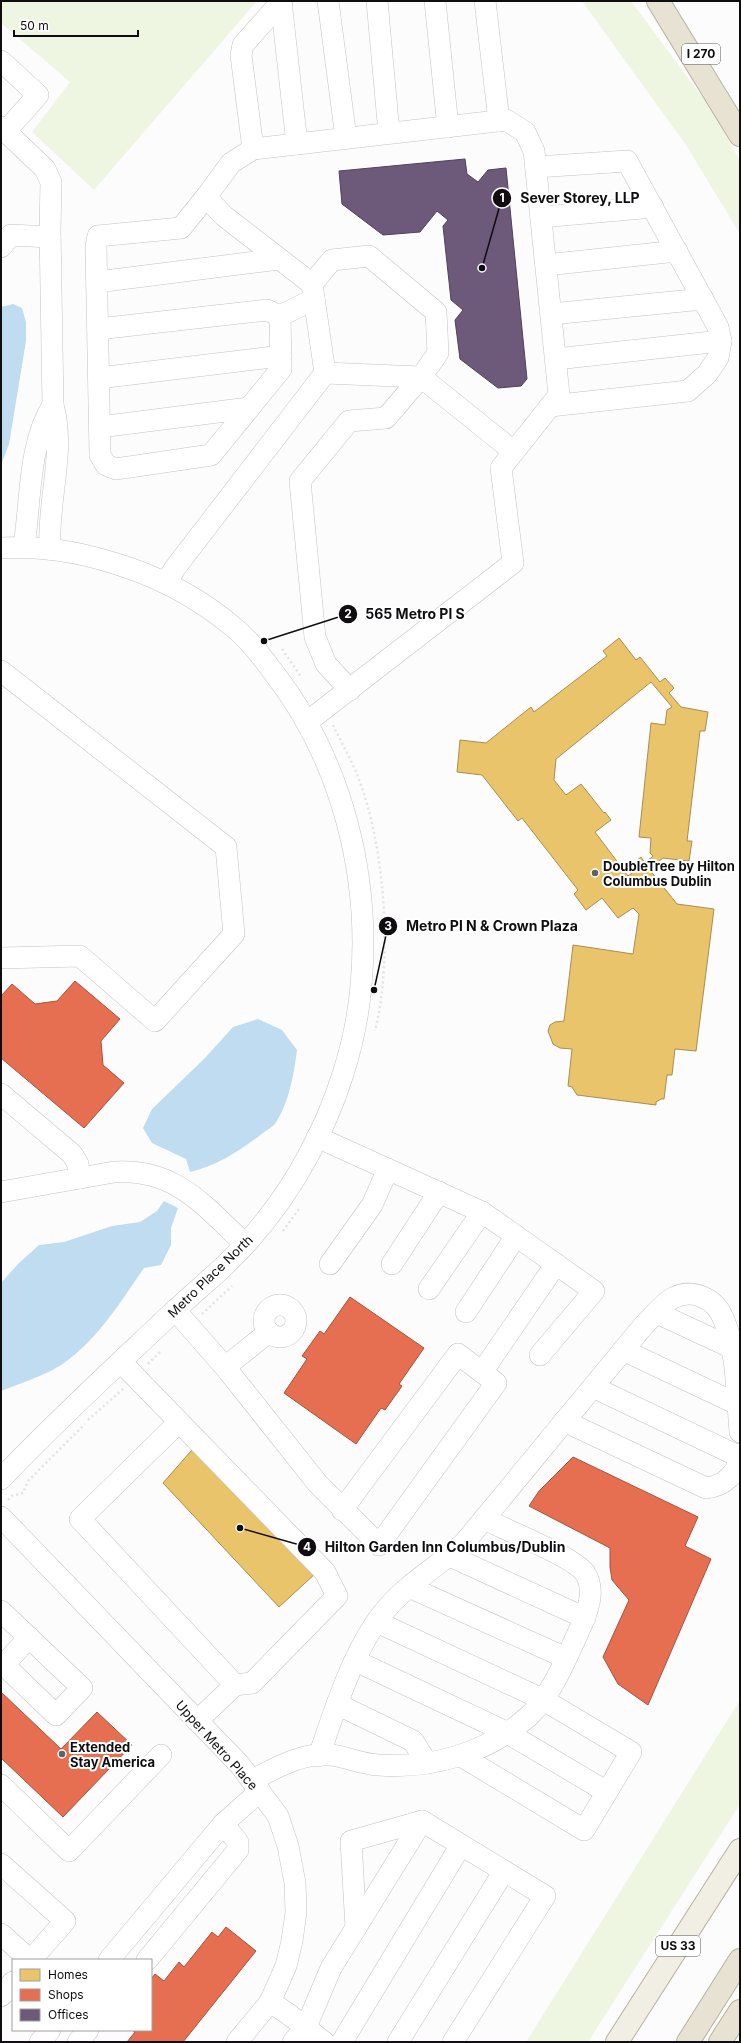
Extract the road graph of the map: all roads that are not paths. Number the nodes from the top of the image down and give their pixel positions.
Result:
1 (281, 1) edge
2 (328, 1) edge
3 (377, 1) edge
4 (435, 1) edge
5 (484, 1) edge
6 (658, 1) edge
7 (663, 1) edge
8 (1, 61) edge
9 (740, 107) edge
10 (499, 121) junction
11 (448, 127) junction
12 (4, 129) edge
13 (389, 134) junction
14 (740, 135) edge
15 (346, 138) junction
16 (297, 144) junction
17 (253, 149) junction
18 (536, 167) junction
19 (206, 197) junction
20 (653, 207) junction
21 (541, 217) junction
22 (50, 237) junction
23 (1, 247) edge
24 (677, 251) junction
25 (279, 259) junction
26 (546, 265) junction
27 (97, 282) junction
28 (313, 292) junction
29 (703, 299) junction
30 (551, 314) junction
31 (280, 316) junction
32 (98, 329) junction
33 (721, 342) junction
34 (281, 356) junction
35 (556, 359) junction
36 (325, 373) junction
37 (421, 377) junction
38 (99, 378) junction
39 (53, 405) junction
40 (550, 406) junction
41 (249, 408) junction
42 (100, 428) junction
43 (513, 452) junction
44 (24, 546) junction
45 (1, 548) edge
46 (50, 549) junction
47 (166, 582) junction
48 (1, 671) edge
49 (350, 690) junction
50 (316, 716) junction
51 (1, 958) edge
52 (1, 1094) edge
53 (317, 1136) junction
54 (388, 1169) junction
55 (80, 1178) junction
56 (1, 1192) edge
57 (439, 1192) junction
58 (482, 1212) junction
59 (516, 1236) junction
60 (245, 1244) junction
61 (330, 1264) dead end
62 (392, 1264) dead end
63 (556, 1264) junction
64 (429, 1289) dead end
65 (175, 1310) junction
66 (466, 1312) dead end
67 (657, 1313) junction
68 (269, 1332) dead end
69 (732, 1348) junction
70 (623, 1350) junction
71 (540, 1355) dead end
72 (121, 1362) junction
73 (225, 1367) junction
74 (482, 1372) junction
75 (593, 1387) junction
76 (737, 1404) junction
77 (564, 1421) junction
78 (180, 1422) junction
79 (740, 1432) edge
80 (740, 1456) edge
81 (1, 1479) edge
82 (3, 1510) edge
83 (342, 1510) junction
84 (484, 1519) junction
85 (450, 1556) junction
86 (409, 1587) junction
87 (1, 1610) edge
88 (585, 1618) junction
89 (377, 1622) junction
90 (29, 1637) dead end
91 (566, 1658) junction
92 (356, 1661) junction
93 (235, 1685) junction
94 (542, 1699) junction
95 (337, 1704) junction
96 (197, 1721) junction
97 (506, 1732) junction
98 (161, 1754) dead end
99 (318, 1756) junction
100 (461, 1756) junction
101 (427, 1763) junction
102 (1, 1785) edge
103 (256, 1786) junction
104 (607, 1792) junction
105 (422, 1821) junction
106 (223, 1824) junction
107 (461, 1844) junction
108 (740, 1850) edge
109 (1, 1864) edge
110 (504, 1871) junction
111 (356, 1928) junction
112 (1, 1934) edge
113 (30, 1959) edge
114 (32, 1959) edge
115 (110, 1959) edge
116 (149, 1959) edge
117 (740, 1960) edge
118 (12, 1983) edge
119 (1, 1996) edge
120 (270, 2002) junction
121 (740, 2011) edge
122 (87, 2031) edge
123 (299, 2034) edge
124 (78, 2042) edge
125 (237, 2042) edge
126 (324, 2042) edge
127 (342, 2042) edge
128 (398, 2042) edge
129 (453, 2042) edge
130 (617, 2042) edge
131 (688, 2042) edge
132 (720, 2042) edge

1 - 16 street
1 - 17 street
2 - 15 street
3 - 13 street
4 - 11 street
5 - 10 street
6 - 14 highway
7 - 9 highway, I 270
8 - 12 street
10 - 11 street
10 - 18 street
11 - 13 street
12 - 22 street
13 - 15 street
15 - 16 street
16 - 17 street
17 - 19 street
18 - 20 street
18 - 21 street
19 - 25 street
19 - 27 street
20 - 21 street
20 - 24 street
21 - 26 street
22 - 23 street
22 - 39 street
24 - 26 street
24 - 29 street
25 - 27 street
25 - 28 street
26 - 30 street
27 - 32 street
28 - 31 street
28 - 36 street
28 - 37 street
29 - 30 street
29 - 33 street
30 - 35 street
31 - 32 street
31 - 34 street
32 - 38 street
33 - 35 street
33 - 40 street
34 - 38 street
34 - 41 street
35 - 40 street
36 - 37 street
36 - 47 street
37 - 43 street
37 - 49 street
38 - 42 street
39 - 44 street
39 - 46 street
40 - 43 street
41 - 42 street
41 - 42 street
43 - 49 street
44 - 45 street, Metro Place North
44 - 46 street, Metro Place North
46 - 47 street, Metro Place North
47 - 50 street, Metro Place North
48 - 51 street
49 - 50 street
50 - 53 street, Metro Place North
52 - 55 street
53 - 54 street
53 - 60 street, Metro Place North
54 - 57 street
54 - 61 street
55 - 56 street
55 - 60 street
57 - 58 street
57 - 62 street
58 - 59 street
58 - 64 street
59 - 63 street
59 - 66 street
60 - 65 street, Metro Place North
63 - 71 street
63 - 74 street
65 - 72 street, Metro Place North
65 - 73 street
67 - 69 street
67 - 69 street
67 - 70 street
68 - 73 street
69 - 76 street
70 - 75 street
70 - 76 street
72 - 78 street
72 - 81 street, Metro Place North
73 - 83 street
74 - 83 street
74 - 83 street
75 - 77 street
75 - 80 street
76 - 79 street
77 - 80 street
77 - 84 street
78 - 93 street
78 - 93 street
82 - 96 street, Upper Metro Place
84 - 85 street
84 - 88 street
85 - 86 street
85 - 88 street
86 - 89 street
86 - 91 street
87 - 90 street
88 - 91 street
89 - 92 street
89 - 94 street
91 - 94 street
92 - 95 street
92 - 97 street
93 - 96 street
94 - 97 street
94 - 104 street
95 - 99 street
95 - 101 street
96 - 103 street, Upper Metro Place
97 - 100 street
97 - 104 street
98 - 102 street
99 - 101 street
99 - 103 street
100 - 101 street
100 - 104 street
103 - 106 street
103 - 120 street, Upper Metro Place
105 - 107 street
105 - 111 street
105 - 111 street
106 - 115 street
106 - 116 street
107 - 110 street
107 - 127 street
108 - 130 main road, US 33
109 - 114 street
110 - 128 street
110 - 129 street
111 - 123 street
112 - 113 street
117 - 131 highway
118 - 119 street
120 - 123 street
120 - 125 street, Upper Metro Place
121 - 132 highway
122 - 124 street
123 - 126 street

